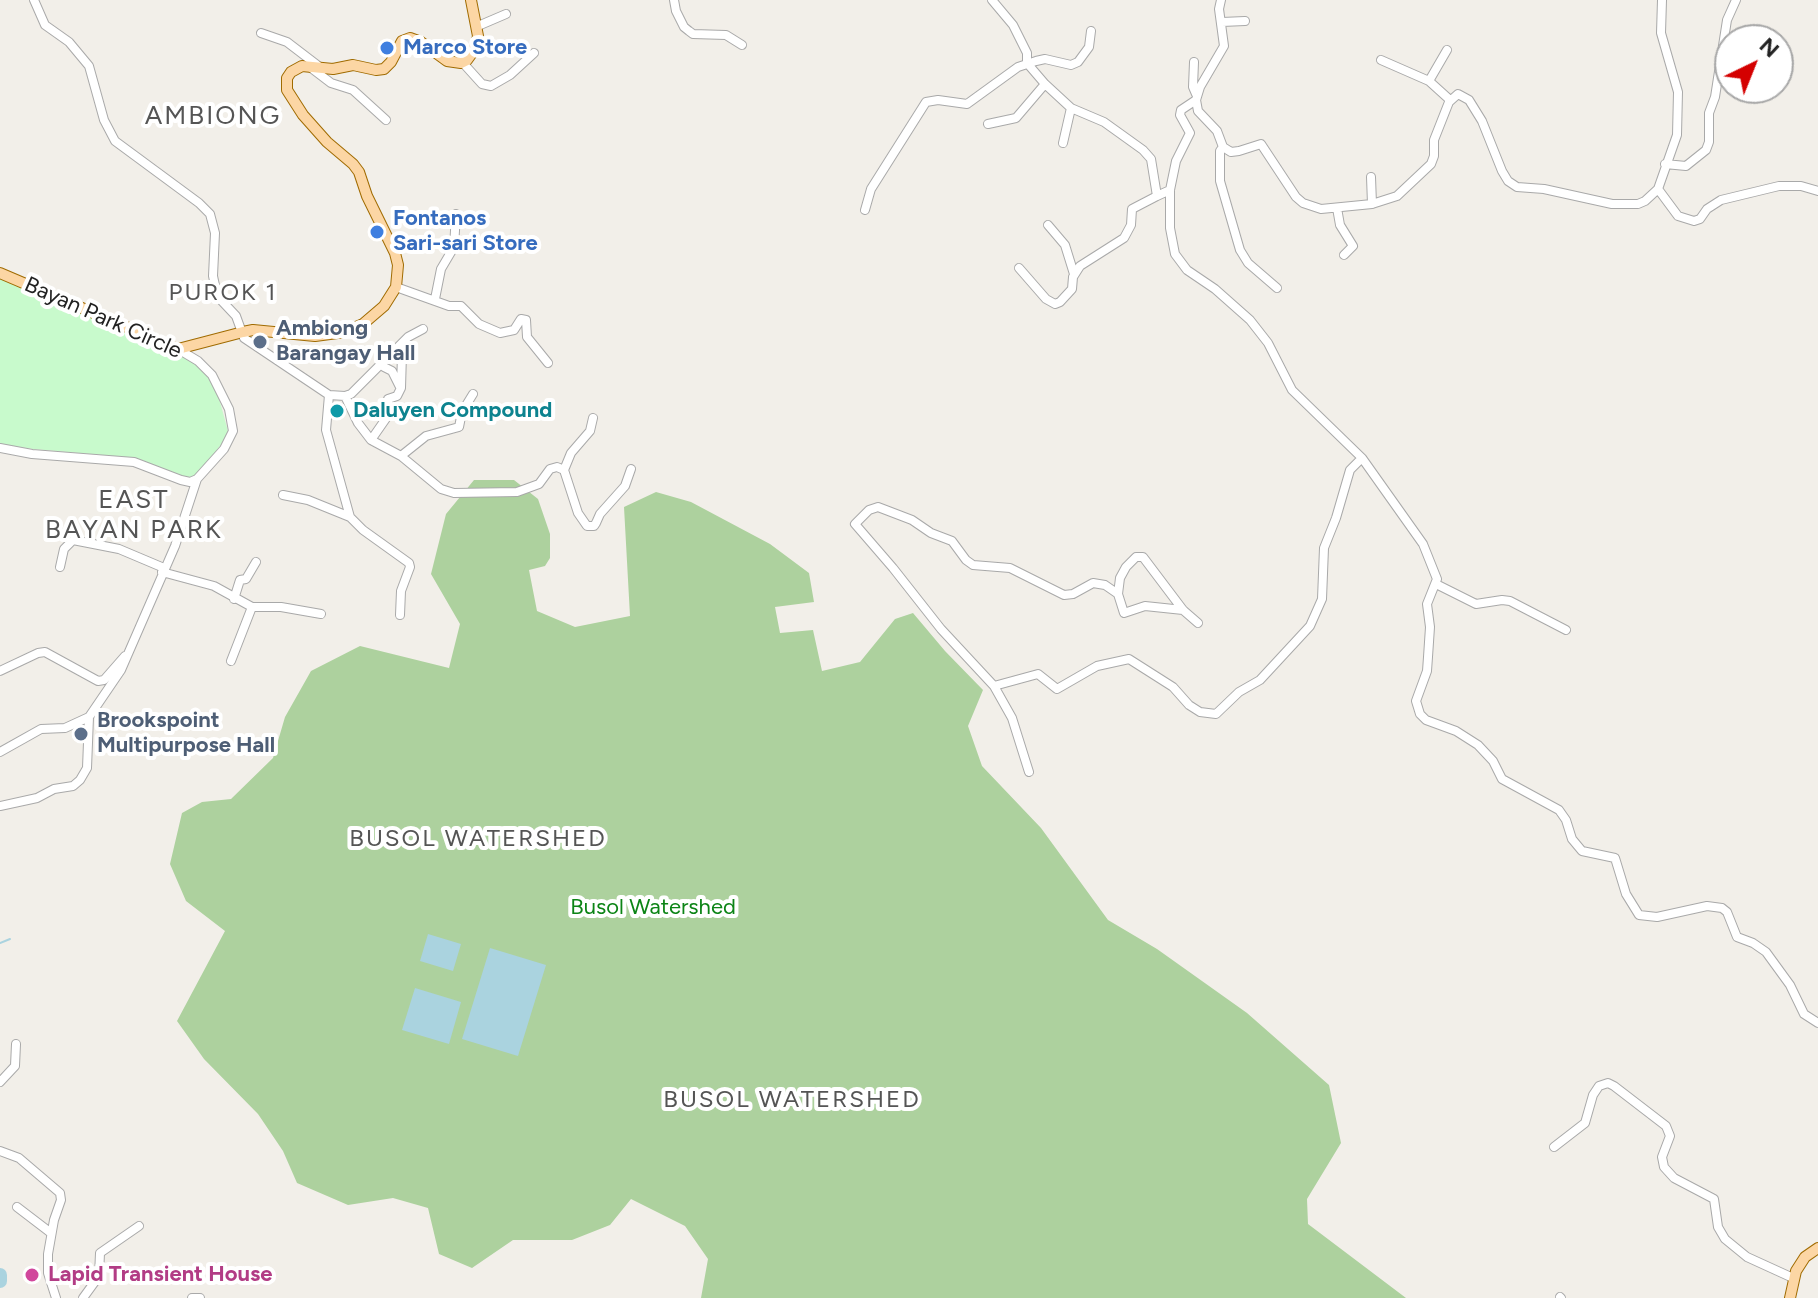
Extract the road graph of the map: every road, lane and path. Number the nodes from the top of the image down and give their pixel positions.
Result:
1 (34, 0) edge
2 (471, 0) edge
3 (674, 0) edge
4 (992, 0) edge
5 (1221, 0) edge
6 (1662, 0) edge
7 (1736, 0) edge
8 (506, 14) dead end
9 (1245, 21) dead end
10 (1222, 22) junction
11 (478, 31) junction
12 (1091, 31) dead end
13 (261, 33) dead end
14 (742, 45) dead end
15 (1447, 50) dead end
16 (534, 53) dead end
17 (1381, 60) dead end
18 (1194, 62) dead end
19 (463, 63) junction
20 (1027, 63) junction
21 (309, 66) junction
22 (322, 68) junction
23 (1429, 81) junction
24 (1045, 84) junction
25 (1196, 97) junction
26 (1450, 100) junction
27 (1071, 108) junction
28 (386, 120) dead end
29 (988, 124) dead end
30 (1063, 143) dead end
31 (1223, 147) junction
32 (1665, 164) junction
33 (1371, 177) dead end
34 (1658, 189) junction
35 (1170, 190) junction
36 (1818, 191) edge
37 (1157, 196) junction
38 (1372, 204) junction
39 (1337, 208) junction
40 (865, 210) dead end
41 (456, 214) dead end
42 (1048, 225) dead end
43 (1344, 255) dead end
44 (1019, 268) dead end
45 (0, 273) edge
46 (1074, 274) junction
47 (396, 287) junction
48 (1277, 288) dead end
49 (435, 299) junction
50 (423, 329) dead end
51 (243, 332) junction
52 (178, 349) junction
53 (402, 354) dead end
54 (548, 363) dead end
55 (384, 367) dead end
56 (401, 388) junction
57 (473, 394) dead end
58 (329, 395) junction
59 (345, 396) junction
60 (593, 418) dead end
61 (371, 440) junction
62 (0, 448) edge
63 (401, 456) junction
64 (1362, 458) junction
65 (631, 469) dead end
66 (564, 470) junction
67 (197, 479) junction
68 (283, 495) dead end
69 (350, 517) junction
70 (256, 562) dead end
71 (60, 567) dead end
72 (163, 570) junction
73 (1436, 584) junction
74 (1118, 594) junction
75 (234, 599) junction
76 (252, 607) junction
77 (1183, 610) junction
78 (321, 614) dead end
79 (400, 615) dead end
80 (1198, 623) dead end
81 (1566, 630) dead end
82 (125, 656) junction
83 (231, 661) dead end
84 (0, 671) edge
85 (994, 686) junction
86 (89, 717) junction
87 (0, 752) edge
88 (1029, 772) dead end
89 (0, 806) edge
90 (1818, 1023) edge
91 (16, 1044) dead end
92 (0, 1082) edge
93 (1554, 1147) dead end
94 (0, 1151) edge
95 (17, 1207) dead end
96 (139, 1226) dead end
97 (51, 1233) junction
98 (1818, 1248) edge
99 (1793, 1278) junction
100 (56, 1298) edge
101 (83, 1298) edge
102 (192, 1298) edge
103 (200, 1298) edge
104 (1790, 1298) edge

1 - 51 street
2 - 11 main road
3 - 14 street
4 - 20 street
5 - 10 street
6 - 32 street
7 - 32 street
8 - 11 street
9 - 10 street
10 - 25 street
11 - 19 main road
12 - 20 street
13 - 22 street
15 - 23 street
16 - 19 street
17 - 23 street
18 - 25 street
19 - 22 main road
20 - 24 street
20 - 40 street
21 - 22 main road
21 - 28 street
21 - 47 main road
23 - 26 street
24 - 27 street
24 - 29 street
25 - 31 street
25 - 35 street
26 - 34 street
26 - 38 street
27 - 30 street
27 - 37 street
31 - 39 street
31 - 48 street
32 - 34 street
33 - 38 street
34 - 36 street
35 - 37 street
35 - 64 street
37 - 46 street
38 - 39 street
39 - 43 street
41 - 49 street
42 - 46 street
44 - 46 street
45 - 52 main road, Bayan Park Circle
47 - 49 street
47 - 51 main road
49 - 54 street
50 - 59 street
51 - 52 main road
51 - 58 street
52 - 67 street, Bayan Park Circle
53 - 56 street
55 - 56 street
56 - 61 street
57 - 63 street
58 - 59 street
58 - 69 street
59 - 61 street
60 - 66 street
61 - 63 street
62 - 67 street
63 - 66 street
64 - 73 street
64 - 85 street
65 - 66 street
67 - 72 street
68 - 69 street
69 - 79 street
70 - 75 street
71 - 72 street
72 - 75 street
72 - 82 street
73 - 81 street
73 - 90 street
74 - 77 street
74 - 77 street
74 - 85 street
75 - 76 street
76 - 78 street
76 - 83 street
77 - 80 street
82 - 84 street
82 - 86 street
85 - 88 street
86 - 87 street
86 - 89 street
91 - 92 street
93 - 99 street
94 - 97 street
95 - 97 street
96 - 101 street
97 - 100 street
98 - 99 main road
99 - 104 main road
102 - 103 street

